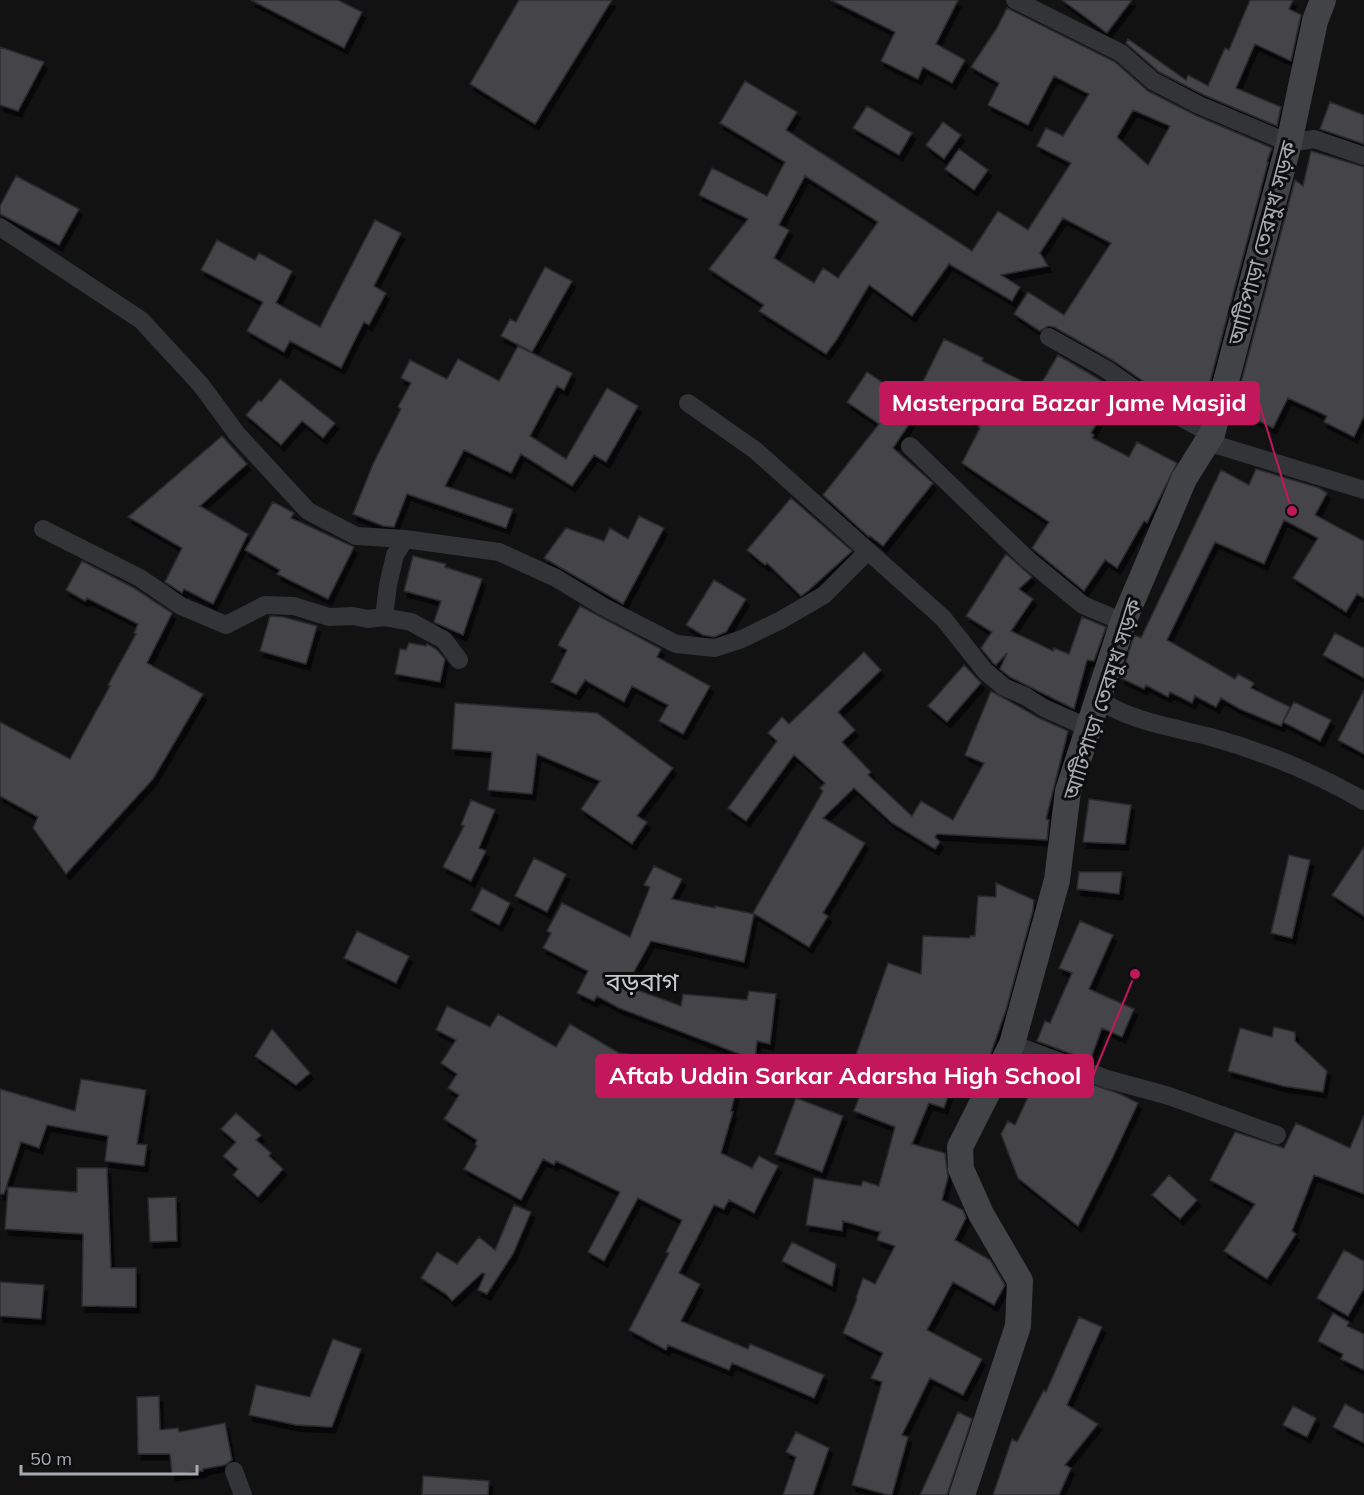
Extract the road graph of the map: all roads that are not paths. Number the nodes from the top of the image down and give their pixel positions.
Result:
1 (1015, 0) edge
2 (1323, 0) edge
3 (1289, 143) junction
4 (1364, 156) edge
5 (0, 226) edge
6 (1049, 337) dead end
7 (688, 403) dead end
8 (1210, 438) junction
9 (910, 446) dead end
10 (1364, 490) edge
11 (43, 529) dead end
12 (405, 539) junction
13 (868, 551) junction
14 (384, 616) junction
15 (1123, 622) junction
16 (459, 660) dead end
17 (1098, 699) junction
18 (1089, 728) junction
19 (1364, 801) edge
20 (1012, 1044) junction
21 (1277, 1135) dead end
22 (234, 1471) dead end
23 (243, 1495) edge
24 (962, 1495) edge

1 - 3 street
2 - 3 main road, আটিপাড়া তেরমুখ সড়ক
3 - 4 street
3 - 8 main road, আটিপাড়া তেরমুখ সড়ক
5 - 12 street
6 - 8 street
7 - 13 street
8 - 10 street
8 - 15 main road, আটিপাড়া তেরমুখ সড়ক
9 - 15 street
11 - 14 street
12 - 13 street
12 - 14 street
13 - 18 street
14 - 16 street
15 - 17 main road, আটিপাড়া তেরমুখ সড়ক
17 - 18 main road, আটিপাড়া তেরমুখ সড়ক
17 - 19 street
18 - 20 main road, আটিপাড়া তেরমুখ সড়ক
20 - 21 street
20 - 24 main road, আটিপাড়া তেরমুখ সড়ক
22 - 23 street

